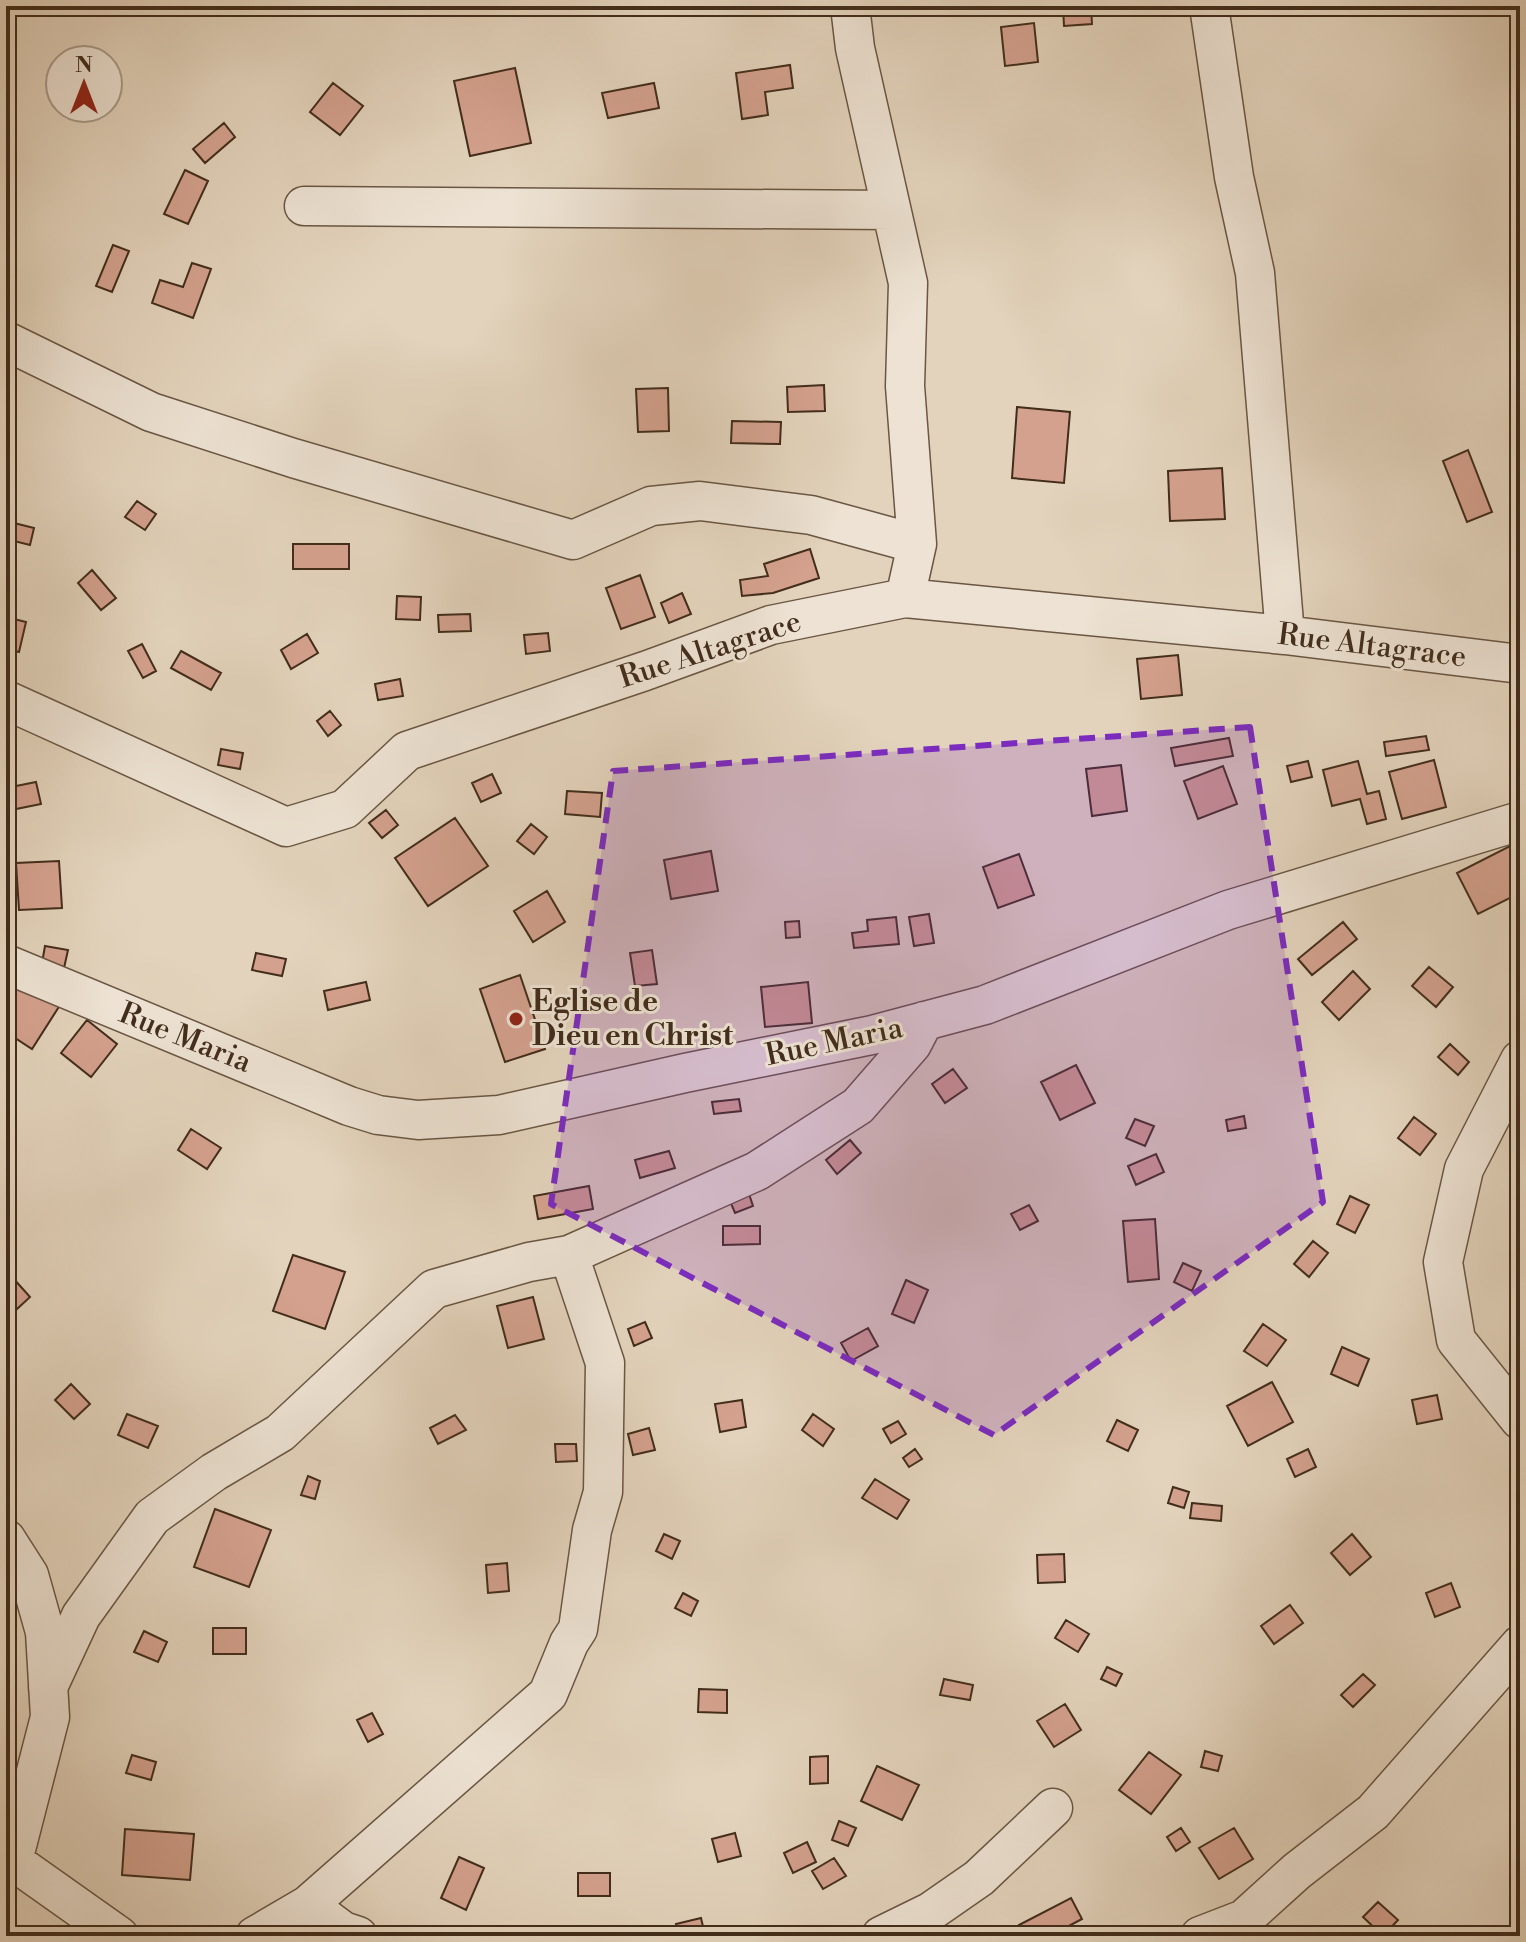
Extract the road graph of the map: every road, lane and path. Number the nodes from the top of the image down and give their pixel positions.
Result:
1 (850, 6) edge
2 (1209, 6) edge
3 (304, 206) dead end
4 (891, 210) junction
5 (6, 341) edge
6 (917, 544) junction
7 (905, 598) junction
8 (1285, 635) junction
9 (1520, 664) edge
10 (6, 700) edge
11 (1520, 821) edge
12 (6, 964) edge
13 (924, 1021) junction
14 (1520, 1060) edge
15 (569, 1255) junction
16 (1520, 1420) edge
17 (6, 1539) edge
18 (1520, 1645) edge
19 (48, 1687) junction
20 (1053, 1808) dead end
21 (10, 1860) edge
22 (308, 1905) junction
23 (119, 1936) edge
24 (255, 1936) edge
25 (358, 1936) edge
26 (881, 1936) edge
27 (1200, 1936) edge

1 - 4 street
2 - 8 street
3 - 4 street
4 - 6 street
5 - 6 street
6 - 7 street
7 - 8 street, Rue Altagrace
7 - 10 street, Rue Altagrace
8 - 9 street, Rue Altagrace
11 - 13 street, Rue Maria
12 - 13 street, Rue Maria
13 - 15 street
14 - 16 street
15 - 19 street
15 - 22 street
17 - 19 street
18 - 27 street
19 - 21 street
20 - 26 street
21 - 23 street
22 - 24 street
22 - 25 street

